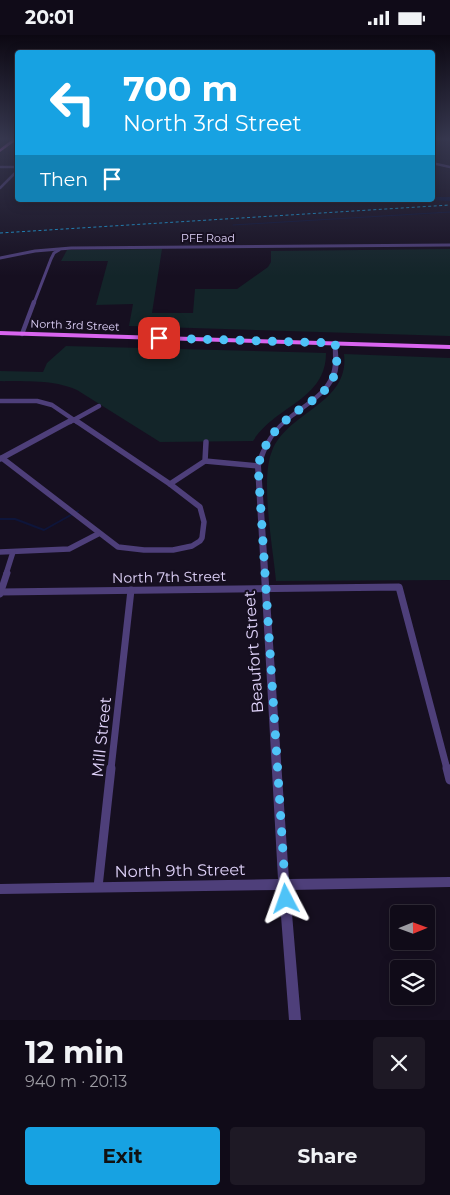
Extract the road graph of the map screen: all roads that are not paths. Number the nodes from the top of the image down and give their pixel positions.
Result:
1 (450, 245) edge
2 (63, 248) junction
3 (0, 258) edge
4 (0, 333) edge
5 (22, 334) junction
6 (335, 343) junction
7 (450, 347) edge
8 (0, 401) edge
9 (99, 406) dead end
10 (74, 419) junction
11 (206, 442) dead end
12 (1, 458) edge
13 (205, 461) junction
14 (258, 465) junction
15 (170, 484) junction
16 (98, 534) junction
17 (0, 552) edge
18 (13, 552) junction
19 (266, 589) junction
20 (131, 590) junction
21 (0, 593) edge
22 (450, 780) edge
23 (450, 882) edge
24 (284, 884) junction
25 (98, 887) junction
26 (0, 889) edge
27 (295, 1020) edge

1 - 2 street, PFE Road
2 - 3 street, PFE Road
2 - 5 street
4 - 5 main road, North 3rd Street
5 - 6 main road, North 3rd Street
6 - 7 main road, North 3rd Street
6 - 14 street, Beaufort Street
8 - 10 street
9 - 10 street
10 - 12 street
10 - 15 street
11 - 13 street
12 - 16 street
13 - 14 street
13 - 15 street
14 - 19 street, Beaufort Street
15 - 16 street
16 - 18 street
17 - 18 street
18 - 21 street
19 - 20 street, North 7th Street
19 - 22 street, North 7th Street
19 - 24 street, Beaufort Street
20 - 21 street, North 7th Street
20 - 25 street, Mill Street
23 - 24 street, North 9th Street
24 - 25 street, North 9th Street
24 - 27 street, Beaufort Street
25 - 26 street, North 9th Street

